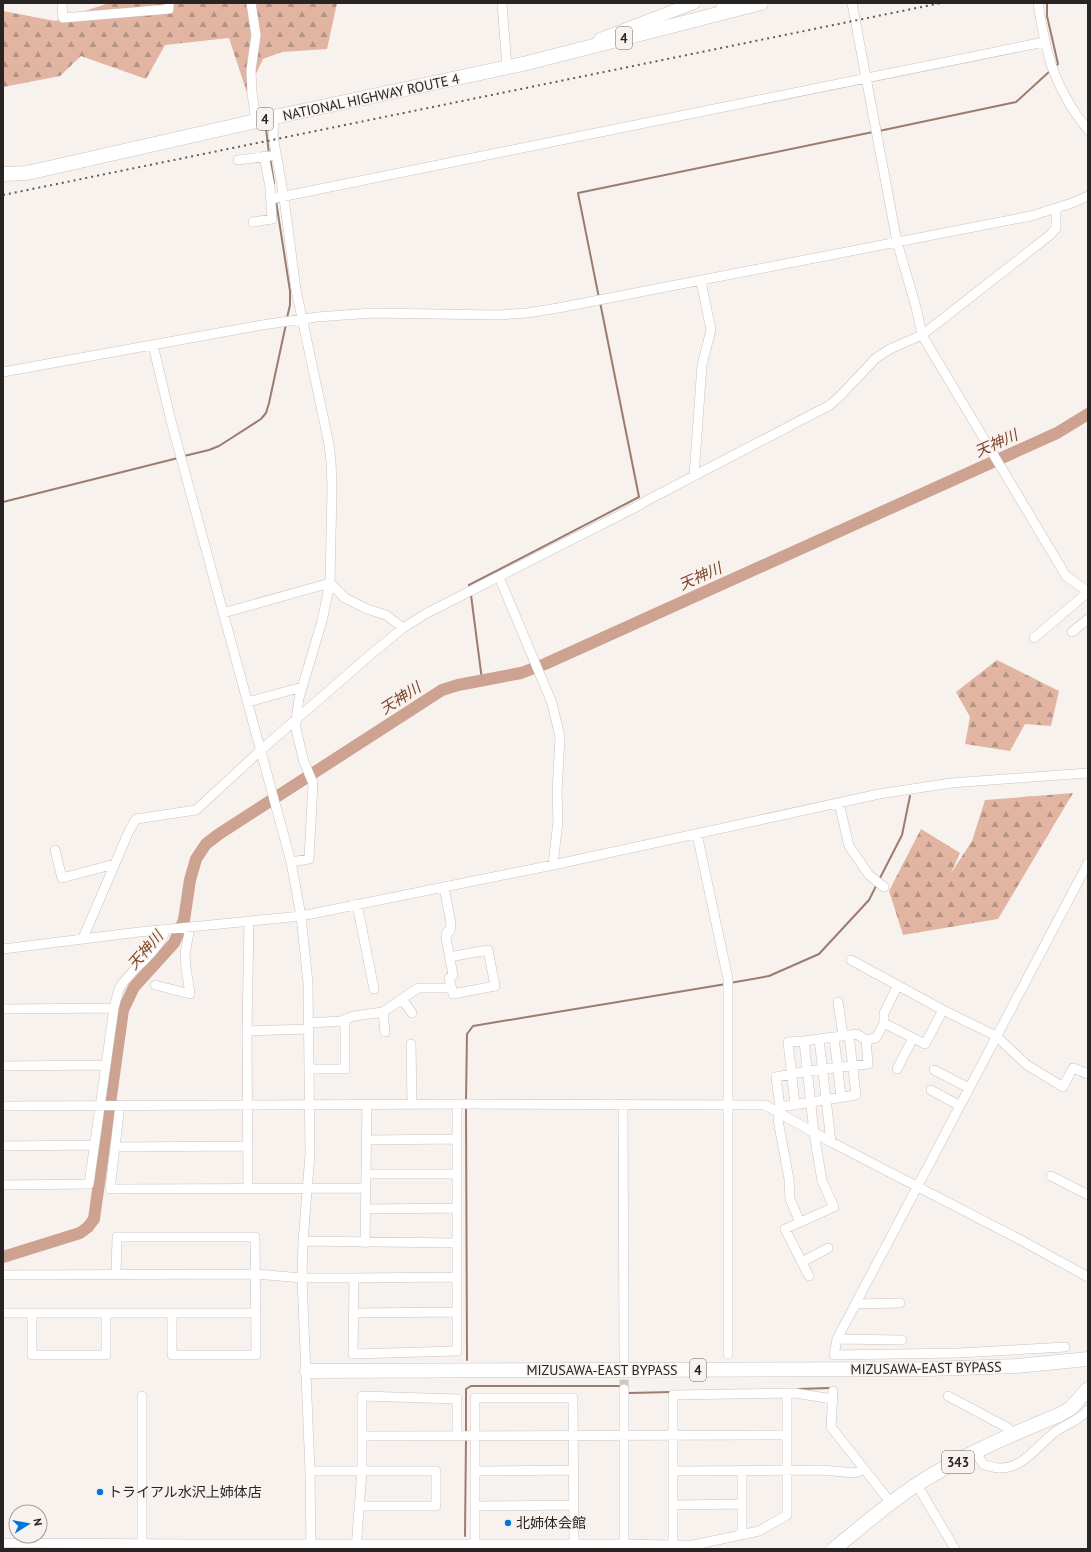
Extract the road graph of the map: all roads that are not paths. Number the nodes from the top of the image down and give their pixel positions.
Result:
1 (62, 3) edge
2 (169, 3) edge
3 (251, 3) edge
4 (502, 3) edge
5 (694, 3) edge
6 (761, 3) edge
7 (852, 3) edge
8 (1038, 3) edge
9 (722, 8) edge
10 (1044, 42) junction
11 (527, 63) junction
12 (507, 68) junction
13 (867, 78) junction
14 (274, 118) junction
15 (256, 121) junction
16 (1088, 130) edge
17 (270, 155) junction
18 (238, 160) dead end
19 (3, 174) edge
20 (1088, 196) edge
21 (278, 198) junction
22 (1056, 209) junction
23 (252, 222) dead end
24 (897, 242) junction
25 (701, 281) junction
26 (301, 318) junction
27 (922, 335) junction
28 (153, 345) junction
29 (3, 372) edge
30 (694, 476) junction
31 (499, 577) junction
32 (330, 583) junction
33 (1088, 592) edge
34 (223, 613) junction
35 (1088, 619) edge
36 (403, 628) junction
37 (1072, 632) dead end
38 (1034, 638) dead end
39 (302, 687) junction
40 (248, 702) junction
41 (296, 720) junction
42 (261, 750) junction
43 (1088, 773) edge
44 (839, 803) junction
45 (697, 834) junction
46 (54, 850) dead end
47 (291, 862) junction
48 (1088, 863) edge
49 (115, 864) junction
50 (553, 865) junction
51 (444, 887) junction
52 (884, 887) dead end
53 (357, 904) junction
54 (301, 916) junction
55 (250, 921) junction
56 (190, 927) junction
57 (166, 929) junction
58 (83, 938) junction
59 (3, 949) edge
60 (450, 957) junction
61 (850, 960) dead end
62 (155, 985) dead end
63 (898, 985) junction
64 (452, 988) junction
65 (374, 989) dead end
66 (402, 999) junction
67 (838, 1002) dead end
68 (114, 1008) junction
69 (3, 1009) edge
70 (943, 1010) junction
71 (383, 1012) junction
72 (412, 1013) dead end
73 (345, 1019) junction
74 (884, 1023) junction
75 (309, 1026) junction
76 (247, 1031) junction
77 (385, 1032) dead end
78 (842, 1036) junction
79 (996, 1036) junction
80 (913, 1038) junction
81 (819, 1039) junction
82 (866, 1040) junction
83 (804, 1041) junction
84 (411, 1044) dead end
85 (105, 1065) junction
86 (3, 1066) edge
87 (852, 1066) junction
88 (837, 1067) junction
89 (309, 1069) junction
90 (823, 1069) junction
91 (897, 1069) dead end
92 (934, 1070) dead end
93 (808, 1071) junction
94 (791, 1074) junction
95 (1088, 1074) edge
96 (969, 1088) junction
97 (930, 1090) dead end
98 (841, 1097) junction
99 (826, 1099) junction
100 (812, 1101) junction
101 (412, 1104) junction
102 (463, 1104) junction
103 (623, 1104) junction
104 (728, 1104) junction
105 (100, 1105) junction
106 (120, 1105) junction
107 (248, 1105) junction
108 (310, 1105) junction
109 (367, 1105) junction
110 (795, 1105) junction
111 (3, 1106) edge
112 (960, 1106) junction
113 (780, 1109) junction
114 (814, 1133) junction
115 (457, 1139) junction
116 (367, 1140) junction
117 (831, 1142) junction
118 (94, 1145) junction
119 (3, 1146) edge
120 (248, 1146) junction
121 (116, 1147) junction
122 (366, 1174) junction
123 (457, 1174) junction
124 (1051, 1176) dead end
125 (3, 1186) edge
126 (248, 1188) junction
127 (308, 1188) junction
128 (366, 1188) junction
129 (917, 1188) junction
130 (1088, 1195) edge
131 (457, 1208) junction
132 (365, 1209) junction
133 (800, 1222) junction
134 (303, 1242) junction
135 (365, 1243) junction
136 (457, 1243) junction
137 (828, 1248) dead end
138 (802, 1262) junction
139 (256, 1274) junction
140 (3, 1275) edge
141 (116, 1275) junction
142 (809, 1276) dead end
143 (457, 1277) junction
144 (1088, 1277) edge
145 (302, 1278) junction
146 (354, 1278) junction
147 (900, 1303) dead end
148 (855, 1304) junction
149 (457, 1312) junction
150 (3, 1313) edge
151 (32, 1313) junction
152 (106, 1313) junction
153 (172, 1313) junction
154 (256, 1313) junction
155 (354, 1313) junction
156 (837, 1339) junction
157 (902, 1340) dead end
158 (1065, 1347) dead end
159 (728, 1354) dead end
160 (624, 1360) tunnel mouth
161 (1088, 1360) edge
162 (307, 1371) junction
163 (624, 1389) tunnel mouth
164 (1088, 1389) edge
165 (787, 1394) junction
166 (142, 1396) dead end
167 (948, 1396) dead end
168 (1088, 1410) edge
169 (672, 1435) junction
170 (786, 1435) junction
171 (362, 1436) junction
172 (458, 1436) junction
173 (475, 1436) junction
174 (575, 1436) junction
175 (624, 1436) junction
176 (1010, 1436) junction
177 (975, 1452) junction
178 (864, 1469) junction
179 (574, 1470) junction
180 (742, 1470) junction
181 (787, 1470) junction
182 (310, 1471) junction
183 (362, 1471) junction
184 (475, 1471) junction
185 (673, 1471) junction
186 (917, 1485) junction
187 (891, 1503) junction
188 (742, 1504) junction
189 (574, 1505) junction
190 (673, 1505) junction
191 (359, 1506) junction
192 (475, 1506) junction
193 (742, 1534) junction
194 (3, 1543) edge
195 (142, 1544) junction
196 (475, 1544) junction
197 (673, 1545) junction
198 (100, 1546) edge
199 (272, 1546) edge
200 (311, 1546) edge
201 (356, 1546) edge
202 (465, 1546) edge
203 (523, 1546) edge
204 (574, 1546) edge
205 (624, 1546) edge
206 (195, 1547) edge
207 (392, 1547) edge
208 (834, 1549) edge
209 (955, 1549) edge

1 - 2 street
3 - 15 street
4 - 12 street
5 - 11 main road
6 - 9 highway, 4
7 - 13 street
8 - 10 street
9 - 11 highway, 4
10 - 13 street
10 - 16 street
11 - 12 highway, NATIONAL HIGHWAY ROUTE 4 / 4
12 - 14 highway, NATIONAL HIGHWAY ROUTE 4 / 4
13 - 21 street
13 - 24 street
14 - 15 highway, NATIONAL HIGHWAY ROUTE 4 / 4
14 - 17 street
15 - 19 highway, NATIONAL HIGHWAY ROUTE 4 / 4
17 - 18 street
17 - 21 street
20 - 22 street
21 - 23 street
21 - 26 street
22 - 24 street
22 - 27 street
24 - 25 street
24 - 27 street
25 - 26 street
25 - 30 street
26 - 28 street
26 - 32 street
27 - 30 street
27 - 33 street
28 - 29 street
28 - 34 street
30 - 31 street
31 - 36 street
31 - 50 street
32 - 34 street
32 - 36 street
32 - 39 street
33 - 38 street
34 - 40 street
35 - 37 street
36 - 41 street
39 - 40 street
39 - 41 street
40 - 42 street
41 - 42 street
41 - 47 street
42 - 47 street
42 - 49 street
43 - 44 street
44 - 45 street
44 - 52 street
45 - 50 street
45 - 104 street
46 - 49 street
47 - 54 street
48 - 79 street
49 - 58 street
50 - 51 street
51 - 53 street
51 - 60 street
53 - 54 street
53 - 65 street
54 - 55 street
54 - 75 street
55 - 56 street
55 - 76 street
56 - 57 street
56 - 62 street
57 - 58 street
57 - 68 street
58 - 59 street
60 - 64 street
60 - 64 street
61 - 63 street
63 - 70 street
63 - 74 street
64 - 66 street
66 - 71 street
66 - 72 street
67 - 78 street
68 - 69 street
68 - 85 street
70 - 79 street
70 - 80 street
71 - 73 street
71 - 77 street
73 - 75 street
73 - 89 street
74 - 80 street
74 - 82 street
75 - 76 street
75 - 89 street
76 - 107 street
78 - 81 street
78 - 82 street
78 - 87 street
78 - 88 street
79 - 95 street
79 - 96 street
80 - 91 street
81 - 83 street
81 - 90 street
82 - 87 street
83 - 93 street
83 - 94 street
84 - 101 street
85 - 86 street
85 - 105 street
87 - 88 street
87 - 98 street
88 - 90 street
88 - 98 street
89 - 108 street
90 - 93 street
90 - 99 street
92 - 96 street
93 - 94 street
93 - 100 street
94 - 110 street
94 - 113 street
96 - 112 street
97 - 112 street
98 - 99 street
99 - 100 street
99 - 117 street
100 - 110 street
100 - 114 street
101 - 102 street
101 - 109 street
102 - 103 street
102 - 115 street
103 - 104 street
103 - 160 street
104 - 113 street
104 - 159 street
105 - 106 street
105 - 111 street
105 - 118 street
106 - 107 street
106 - 121 street
107 - 108 street
107 - 120 street
108 - 109 street
108 - 127 street
109 - 116 street
110 - 113 street
112 - 129 street
113 - 114 street
113 - 133 street
114 - 117 street
114 - 133 street
115 - 116 street
115 - 123 street
116 - 122 street
117 - 129 street
118 - 119 street
118 - 125 street
120 - 121 street
120 - 126 street
121 - 126 street
122 - 123 street
122 - 128 street
123 - 131 street
124 - 130 street
126 - 127 street
127 - 128 street
127 - 134 street
128 - 132 street
129 - 144 street
129 - 148 street
131 - 132 street
131 - 136 street
132 - 135 street
133 - 138 street
134 - 135 street
134 - 145 street
135 - 136 street
136 - 143 street
137 - 138 street
138 - 142 street
139 - 141 street
139 - 141 street
139 - 145 street
139 - 154 street
140 - 141 street
143 - 146 street
143 - 149 street
145 - 146 street
145 - 162 street
146 - 155 street
147 - 148 street
148 - 156 street
149 - 155 street
149 - 155 street
150 - 151 street
151 - 152 street
151 - 152 street
152 - 153 street
153 - 154 street
153 - 154 street
156 - 157 street
156 - 158 street
161 - 162 highway, MIZUSAWA-EAST BYPASS / 4
162 - 182 street
163 - 175 street
164 - 176 highway, 343
165 - 169 street
165 - 170 street
165 - 178 street
166 - 195 street
167 - 176 street
168 - 177 street
169 - 170 street
169 - 175 street
169 - 185 street
170 - 181 street
171 - 172 street
171 - 172 street
171 - 183 street
172 - 173 street
173 - 174 street
173 - 174 street
173 - 184 street
174 - 175 street
174 - 179 street
175 - 205 street
176 - 177 highway, 343
177 - 186 highway, 343
178 - 181 street
178 - 187 street
179 - 184 street
179 - 189 street
180 - 181 street
180 - 185 street
180 - 188 street
181 - 193 street
182 - 183 street
182 - 200 street
183 - 191 street
183 - 191 street
184 - 192 street
185 - 190 street
186 - 187 highway, 343
186 - 209 street
187 - 208 highway, 343
188 - 190 street
188 - 193 street
189 - 192 street
189 - 204 street
190 - 197 street
191 - 201 street
192 - 196 street
193 - 197 street
194 - 198 street
195 - 198 street
195 - 206 street
196 - 202 street
196 - 203 street
197 - 205 street
199 - 200 street
199 - 206 street
200 - 201 street
201 - 207 street
202 - 207 street
203 - 204 street
204 - 205 street

